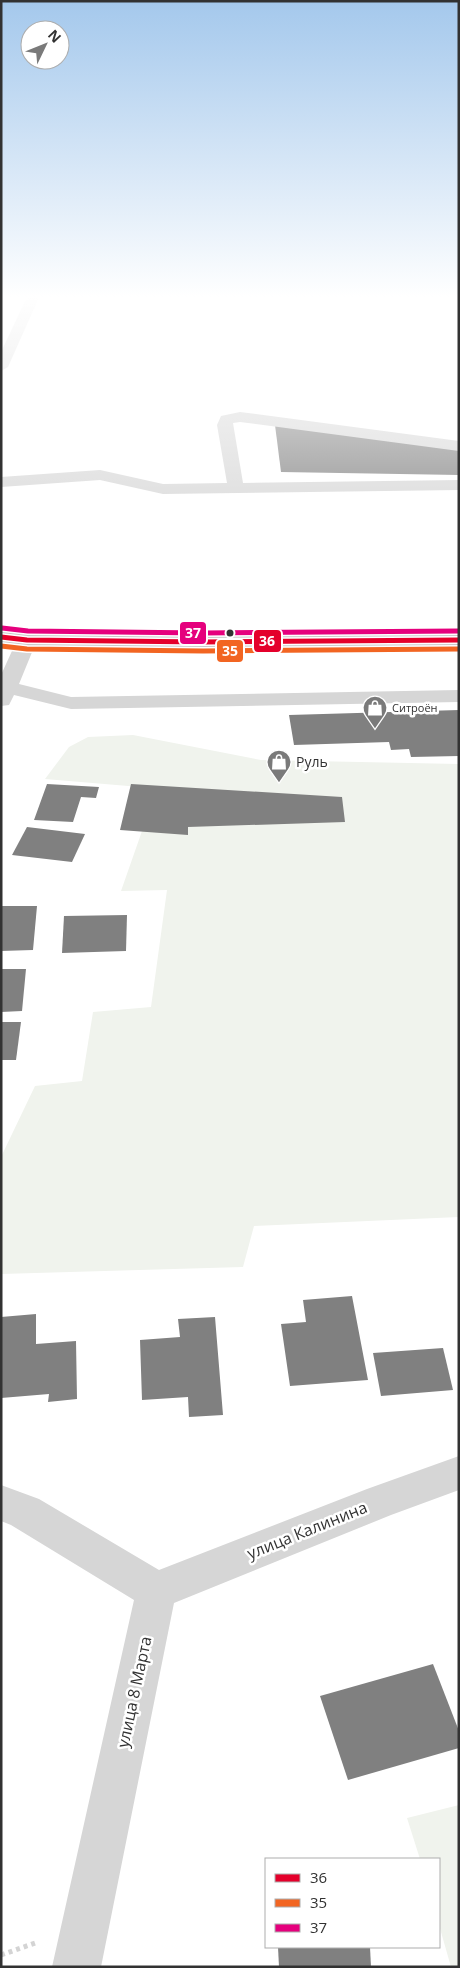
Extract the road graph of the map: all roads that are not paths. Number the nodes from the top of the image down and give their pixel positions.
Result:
1 (459, 446) edge
2 (1, 482) edge
3 (459, 485) edge
4 (236, 488) junction
5 (1, 637) edge
6 (27, 640) junction
7 (459, 640) edge
8 (5, 684) edge
9 (459, 696) edge
10 (459, 1474) edge
11 (1, 1503) edge
12 (156, 1591) junction
13 (76, 1967) edge

1 - 4 street
2 - 4 street
3 - 4 street
5 - 6 main road
6 - 7 main road
6 - 8 street
8 - 9 street
10 - 12 street, улица Калинина
11 - 12 street
12 - 13 street, улица 8 Марта

